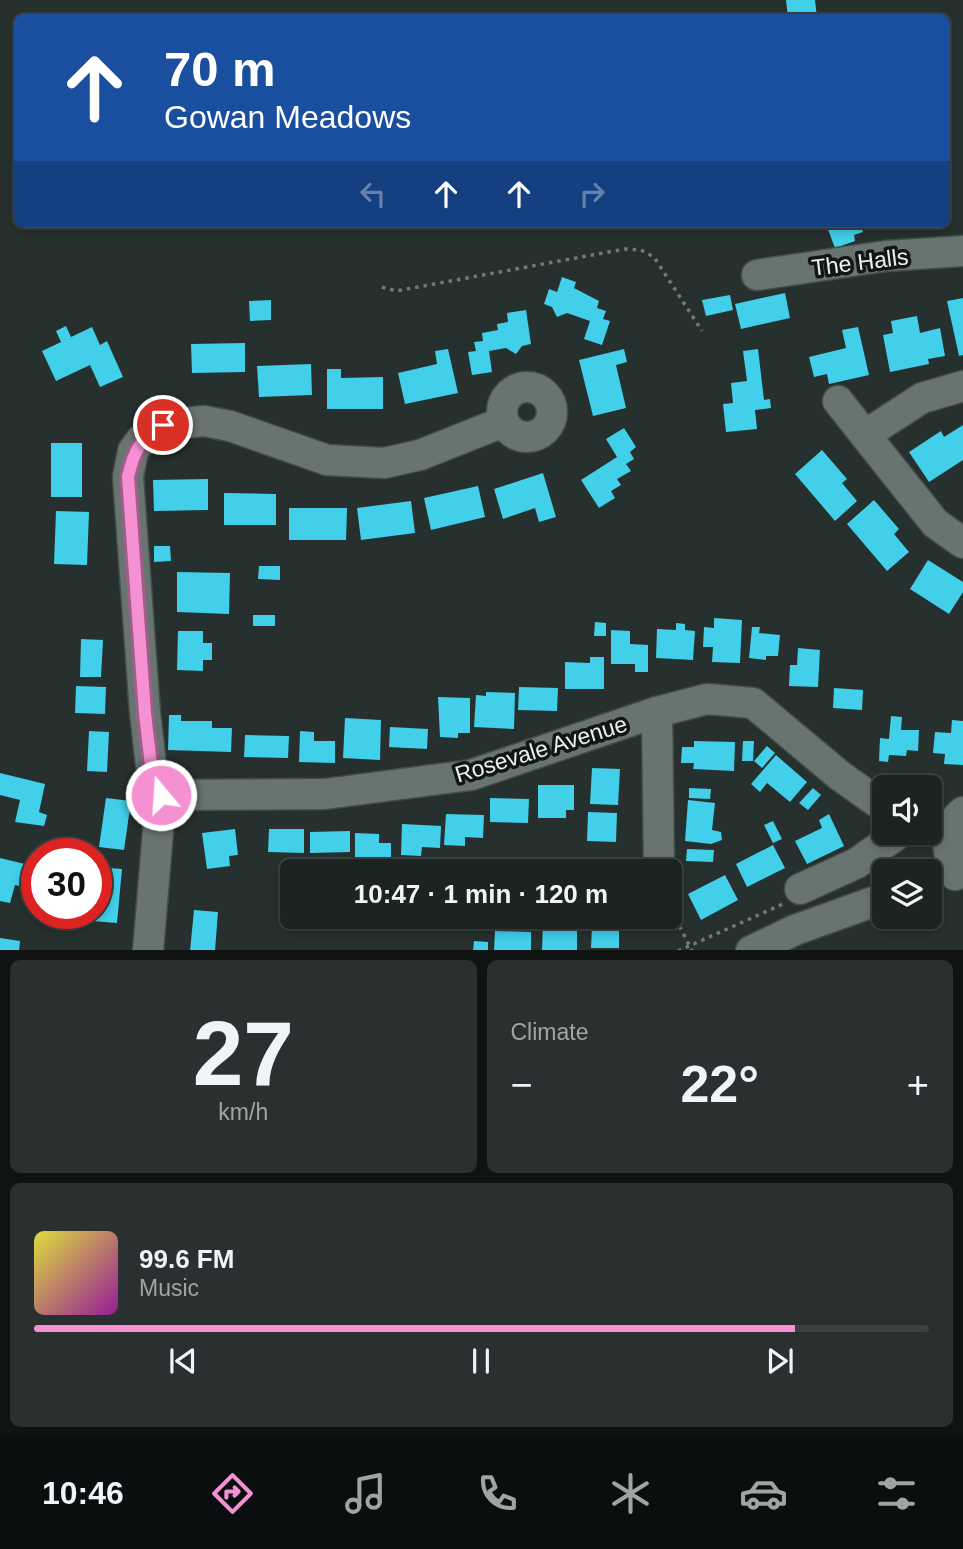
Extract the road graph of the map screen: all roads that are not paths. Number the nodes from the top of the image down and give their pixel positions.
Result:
1 (963, 251) edge
2 (757, 275) dead end
3 (963, 386) edge
4 (838, 401) dead end
5 (503, 422) dead end
6 (865, 435) junction
7 (963, 542) edge
8 (657, 712) junction
9 (161, 795) junction
10 (872, 798) edge
11 (947, 824) edge
12 (882, 845) edge
13 (663, 859) edge
14 (949, 877) edge
15 (800, 889) road end
16 (872, 902) edge
17 (148, 950) edge
18 (751, 950) edge

1 - 2 street, The Halls
3 - 6 street
4 - 6 street
5 - 9 street
6 - 7 street
8 - 9 street, Rosevale Avenue
8 - 10 street, Rosevale Avenue
8 - 13 street
9 - 17 street
11 - 14 street
12 - 15 street
16 - 18 street

